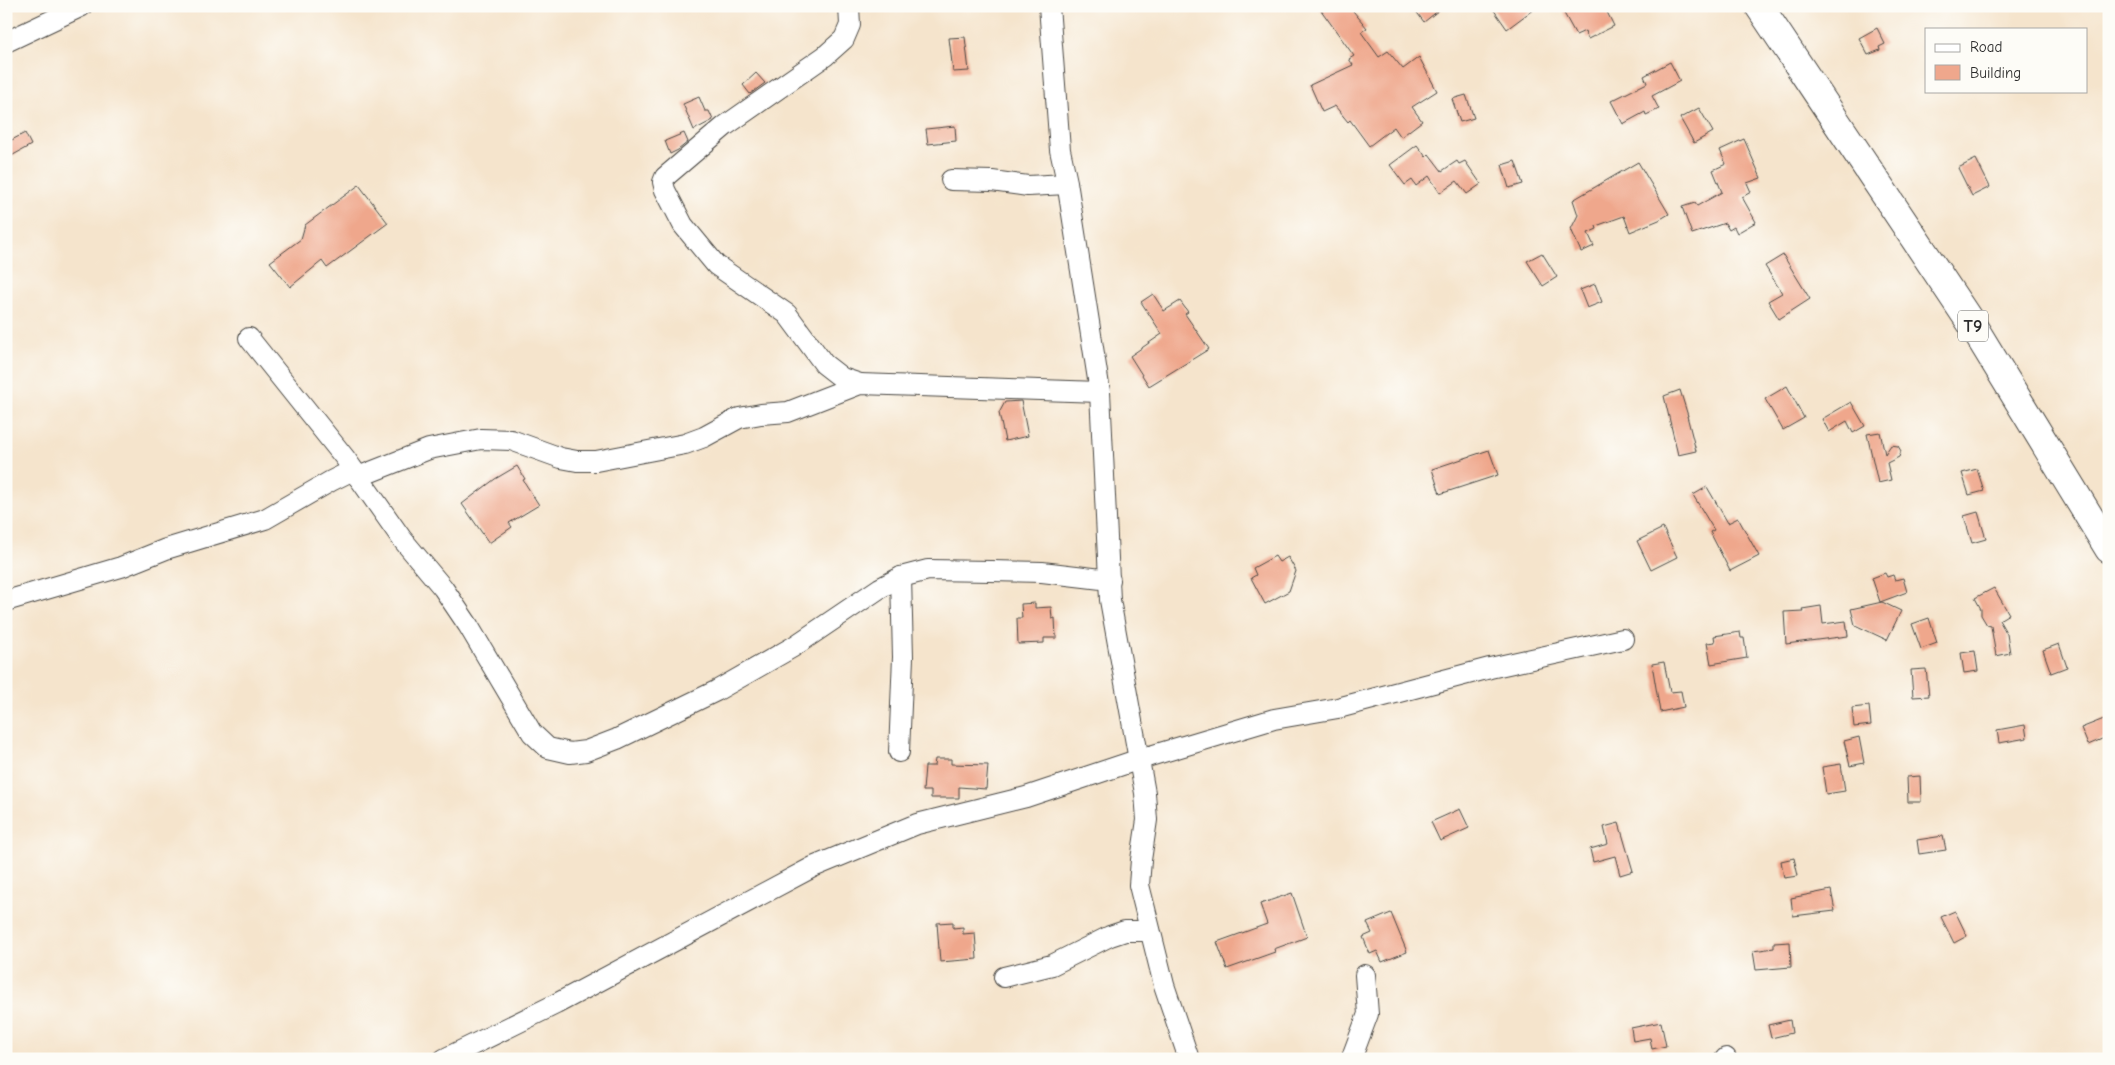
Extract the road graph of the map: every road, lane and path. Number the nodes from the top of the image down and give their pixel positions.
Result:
1 (82, 6) edge
2 (849, 6) edge
3 (1049, 6) edge
4 (1759, 6) edge
5 (6, 42) edge
6 (951, 180) dead end
7 (1068, 184) junction
8 (250, 338) dead end
9 (860, 384) junction
10 (1100, 392) junction
11 (356, 474) junction
12 (2109, 549) edge
13 (901, 577) junction
14 (1110, 580) junction
15 (6, 601) edge
16 (1623, 639) dead end
17 (899, 752) dead end
18 (1140, 759) junction
19 (1150, 931) junction
20 (1365, 975) dead end
21 (1004, 977) dead end
22 (444, 1059) edge
23 (1189, 1059) edge
24 (1353, 1059) edge

1 - 5 street
2 - 9 street
3 - 7 street
4 - 12 highway, T9
6 - 7 street
7 - 10 street
8 - 11 street
9 - 10 street
9 - 11 street
10 - 14 street
11 - 13 street
11 - 15 street
13 - 14 street
13 - 17 street
14 - 18 street
16 - 18 street
18 - 19 street
18 - 22 street
19 - 21 street
19 - 23 street
20 - 24 street

